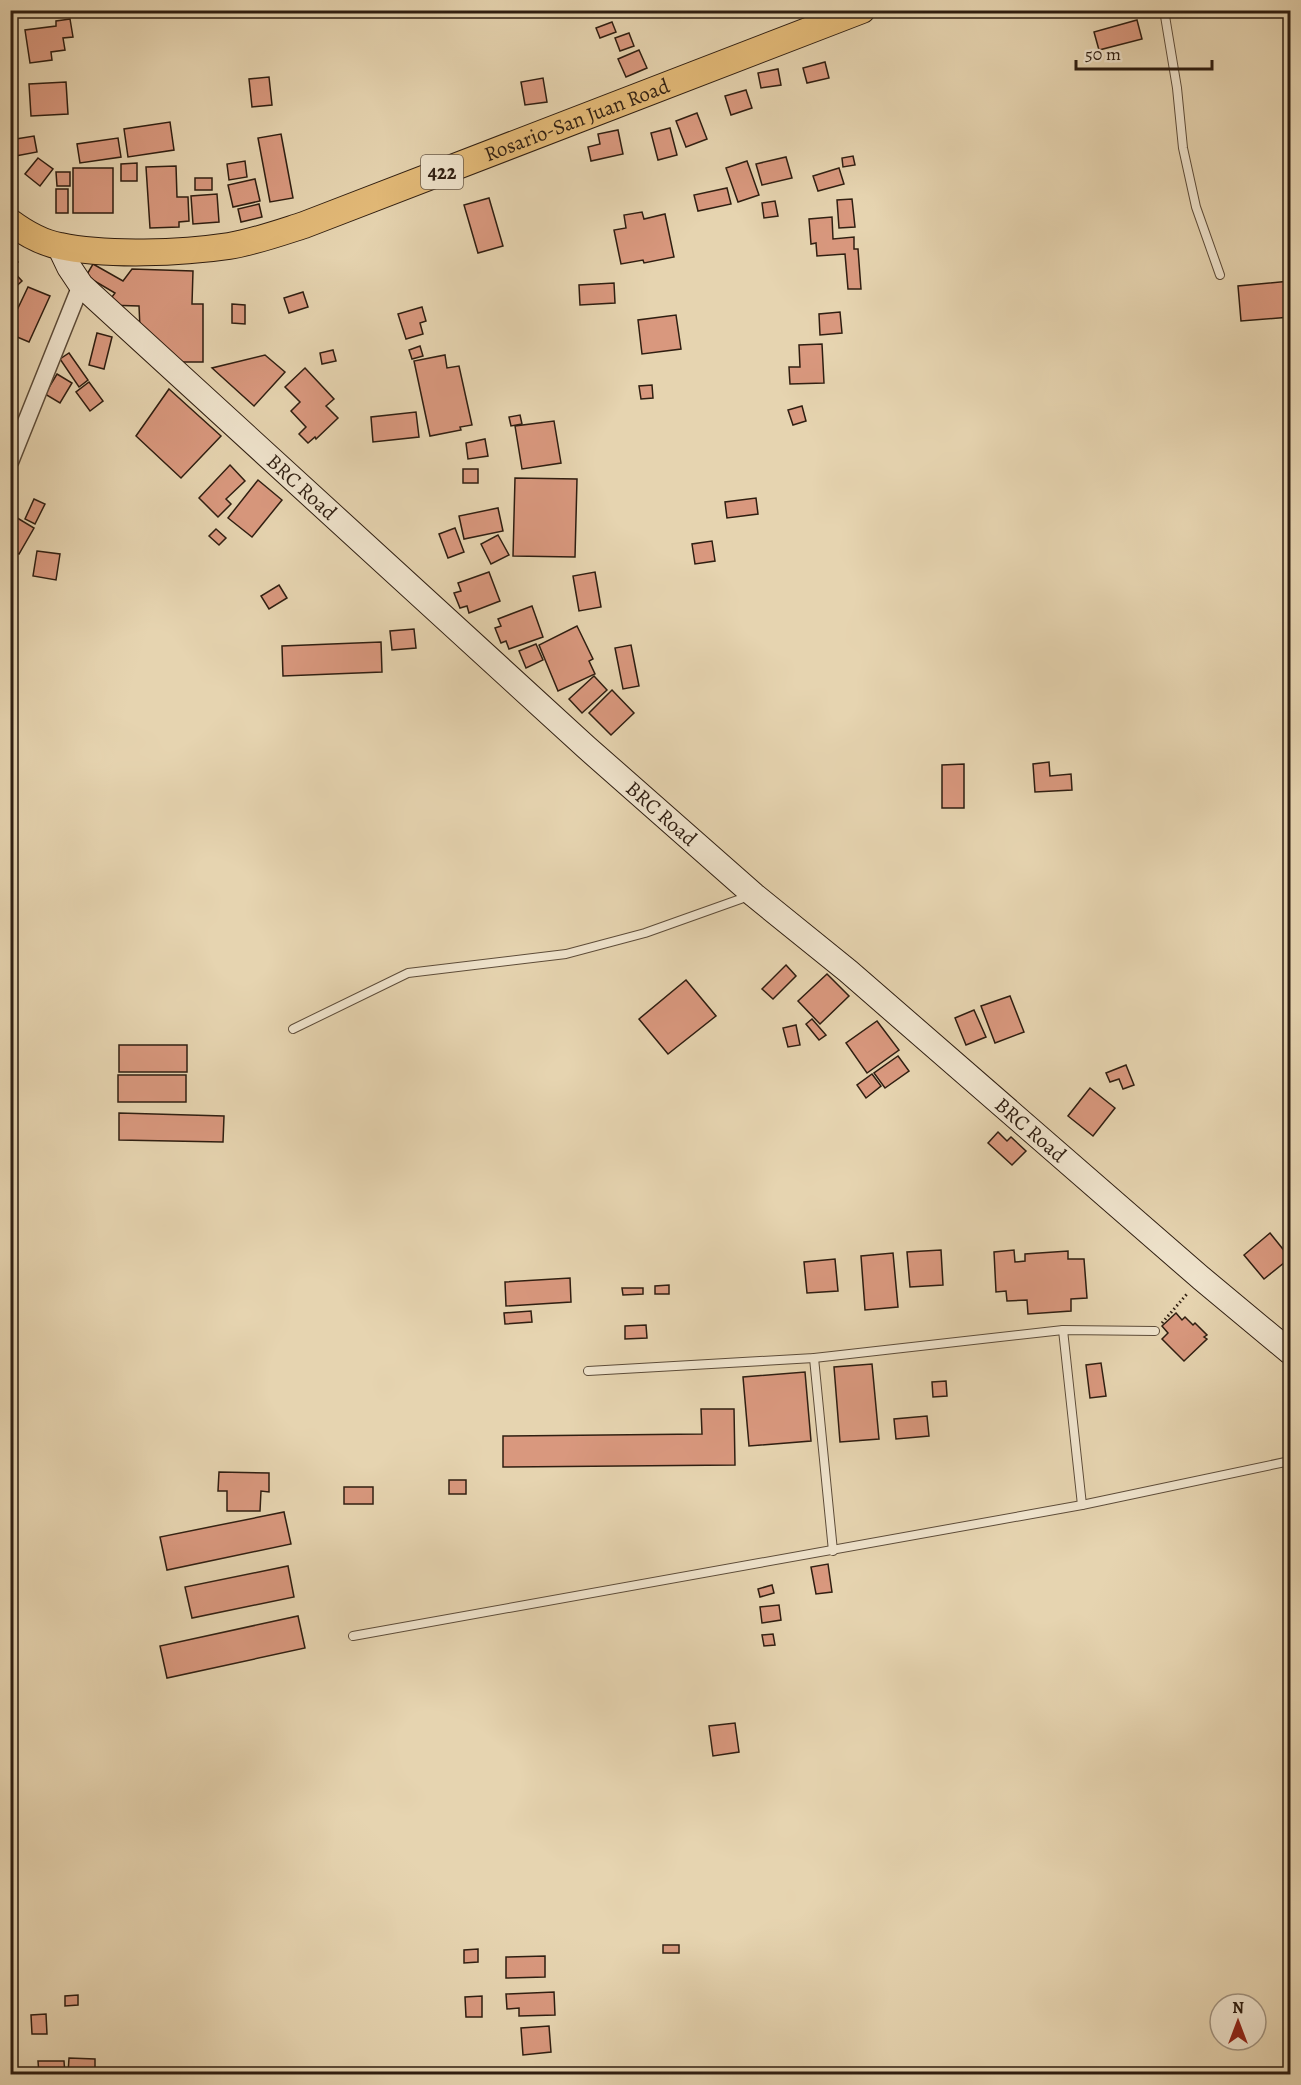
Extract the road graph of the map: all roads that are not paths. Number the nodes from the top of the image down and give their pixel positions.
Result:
1 (862, 10) edge
2 (1164, 10) edge
3 (10, 222) edge
4 (59, 246) junction
5 (1220, 275) dead end
6 (81, 285) junction
7 (10, 462) edge
8 (754, 894) junction
9 (293, 1029) dead end
10 (1064, 1330) junction
11 (1155, 1331) road end
12 (1290, 1352) edge
13 (814, 1358) junction
14 (588, 1371) dead end
15 (1290, 1461) edge
16 (1082, 1505) junction
17 (833, 1551) junction
18 (353, 1636) dead end

1 - 4 main road, Rosario-San Juan Road / 422
2 - 5 lane
3 - 4 main road, Rosario-San Juan Road / 422
4 - 6 main road, BRC Road
6 - 7 street
6 - 8 main road, BRC Road
8 - 9 lane
8 - 12 main road, BRC Road
10 - 11 lane
10 - 13 lane
10 - 16 lane
13 - 14 lane
13 - 17 lane
15 - 16 lane
16 - 17 lane
17 - 18 lane

